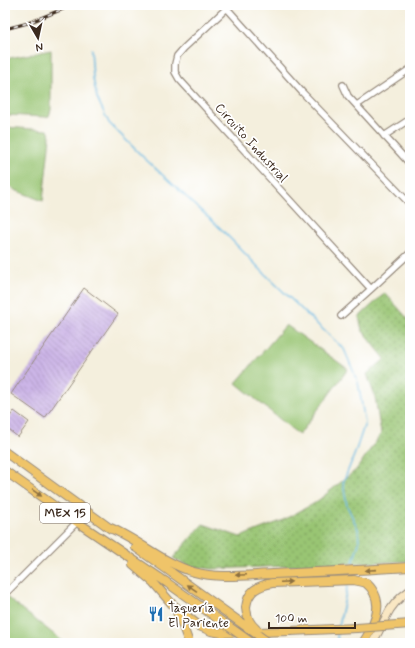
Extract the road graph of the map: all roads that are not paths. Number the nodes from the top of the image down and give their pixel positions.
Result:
1 (225, 7) edge
2 (410, 69) edge
3 (343, 85) dead end
4 (357, 105) junction
5 (410, 119) edge
6 (384, 136) junction
7 (410, 164) edge
8 (410, 204) edge
9 (410, 253) edge
10 (371, 289) junction
11 (341, 316) dead end
12 (5, 452) edge
13 (5, 471) edge
14 (77, 522) junction
15 (108, 527) junction
16 (125, 555) junction
17 (410, 567) edge
18 (410, 590) edge
19 (5, 594) edge
20 (172, 604) junction
21 (410, 624) edge
22 (189, 643) edge
23 (252, 643) edge
24 (270, 643) edge
25 (363, 643) edge
26 (372, 643) edge

1 - 8 street
1 - 10 street, Circuito Industrial
2 - 4 street
3 - 4 street
4 - 6 street
5 - 6 street
6 - 7 street
9 - 10 street
10 - 11 street
12 - 15 main road, MEX 15
13 -> 14 main road, MEX 15
14 - 16 main road, MEX 15
14 - 19 street
17 -> 15 main road
24 -> 15 main road, MEX 15, bridge
16 - 20 main road
16 - 23 main road, MEX 15, bridge
18 - 26 main road
20 - 21 main road, bridge
20 - 22 main road
24 -> 25 main road, bridge

